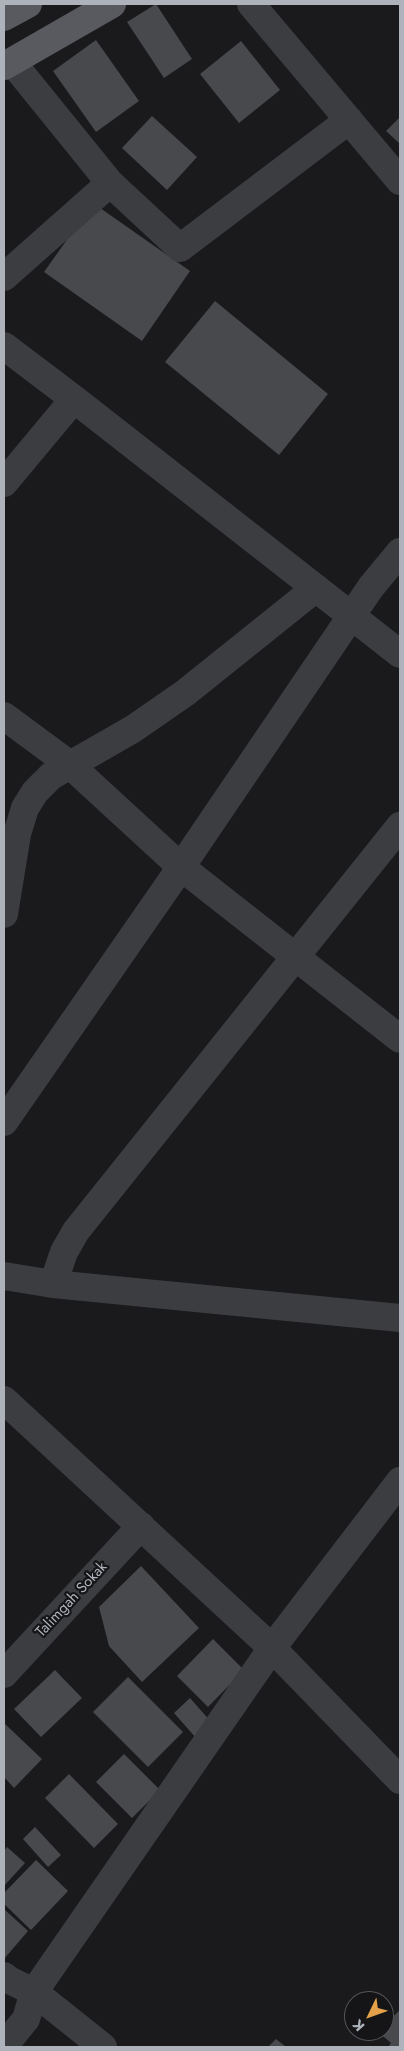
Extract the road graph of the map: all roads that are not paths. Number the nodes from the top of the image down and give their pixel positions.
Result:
1 (112, 4) edge
2 (251, 4) edge
3 (8, 64) edge
4 (349, 120) junction
5 (400, 181) edge
6 (110, 184) junction
7 (4, 277) edge
8 (4, 346) edge
9 (74, 398) junction
10 (4, 483) edge
11 (400, 552) edge
12 (316, 588) junction
13 (351, 615) junction
14 (400, 654) edge
15 (4, 716) edge
16 (68, 764) junction
17 (400, 826) edge
18 (181, 867) junction
19 (4, 914) edge
20 (297, 956) junction
21 (400, 1039) edge
22 (4, 1122) edge
23 (4, 1276) edge
24 (53, 1284) junction
25 (400, 1318) edge
26 (4, 1400) edge
27 (400, 1481) edge
28 (141, 1526) junction
29 (272, 1648) junction
30 (4, 1674) edge
31 (400, 1780) edge
32 (4, 1976) edge
33 (34, 1992) junction
34 (4, 2046) edge
35 (103, 2047) edge

1 - 3 main road
2 - 4 street
3 - 6 street
4 - 5 street
4 - 6 street
6 - 7 street
8 - 9 street
9 - 10 street
9 - 12 street
11 - 13 street
12 - 13 street
12 - 16 street
13 - 14 street
13 - 18 street
15 - 16 street
16 - 18 street
16 - 19 street
17 - 20 street
18 - 20 street
18 - 22 street
20 - 21 street
20 - 24 street
23 - 24 street
24 - 25 street
26 - 28 street
27 - 29 street
28 - 29 street
28 - 30 street, Talimgah Sokak
29 - 31 street
29 - 33 street
32 - 33 street
33 - 34 street
33 - 35 street

